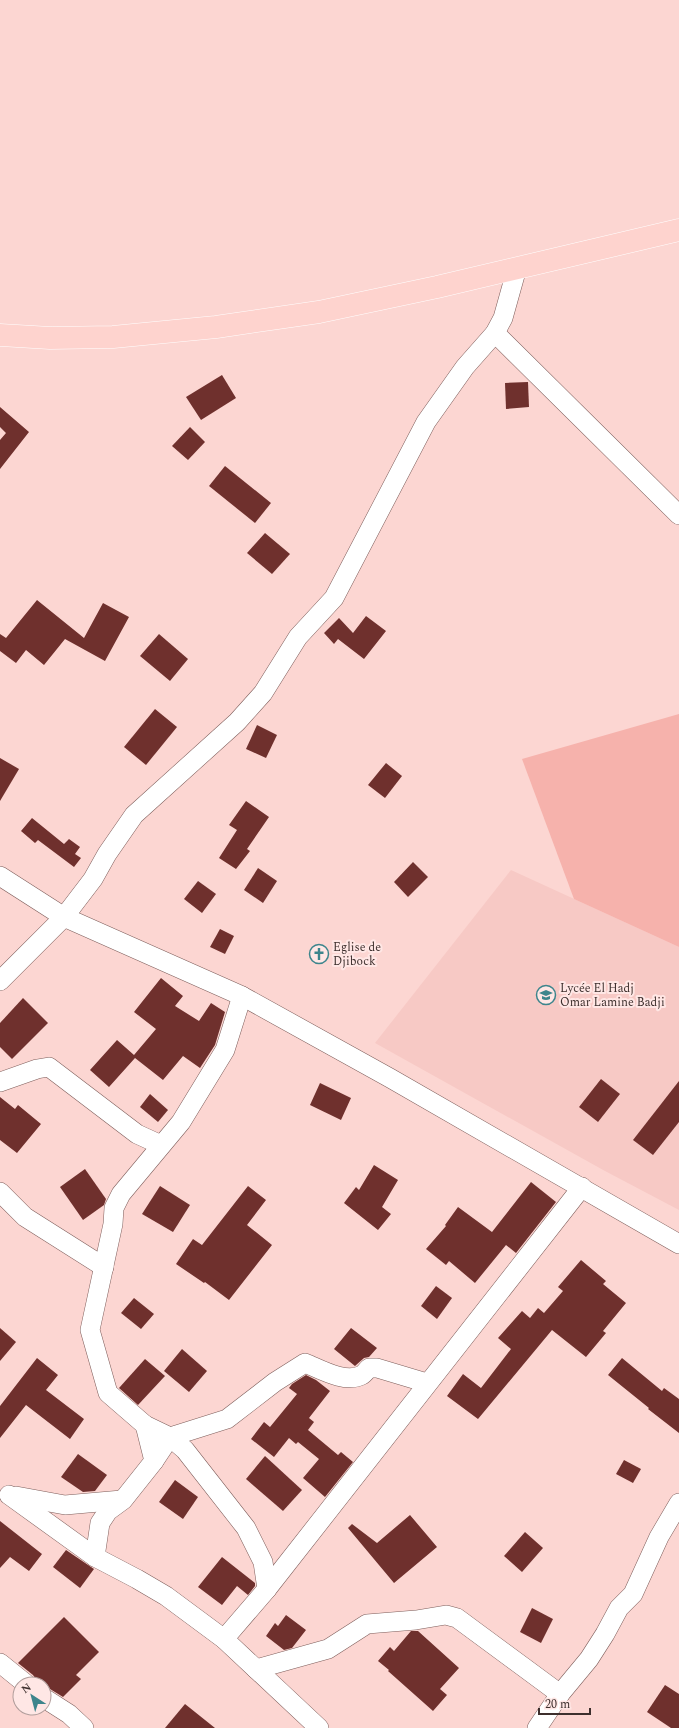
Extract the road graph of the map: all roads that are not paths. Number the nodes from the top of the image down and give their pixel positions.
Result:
1 (679, 230) edge
2 (517, 268) junction
3 (495, 333) junction
4 (0, 335) edge
5 (679, 515) edge
6 (0, 876) edge
7 (64, 917) junction
8 (0, 981) edge
9 (242, 996) junction
10 (0, 1082) edge
11 (162, 1145) junction
12 (582, 1187) junction
13 (0, 1192) edge
14 (679, 1244) edge
15 (104, 1267) junction
16 (427, 1383) junction
17 (144, 1425) junction
18 (170, 1437) junction
19 (154, 1461) junction
20 (5, 1494) edge
21 (123, 1500) junction
22 (679, 1503) edge
23 (95, 1557) junction
24 (267, 1589) junction
25 (224, 1639) junction
26 (0, 1663) edge
27 (256, 1669) junction
28 (16, 1676) edge
29 (560, 1694) junction
30 (52, 1703) edge
31 (84, 1728) edge
32 (319, 1728) edge
33 (537, 1728) edge

1 - 2 main road
2 - 3 street
2 - 4 main road
3 - 5 street
3 - 7 street
6 - 7 street
7 - 8 street
7 - 9 street
9 - 11 street
9 - 12 street
10 - 11 street
11 - 15 street
12 - 14 street
12 - 16 street
13 - 15 street
15 - 17 street
16 - 18 street
16 - 24 street
17 - 18 street
17 - 19 street
18 - 19 street
18 - 24 street
19 - 21 street
20 - 21 street
20 - 23 street
21 - 23 street
22 - 29 street
23 - 25 street
24 - 25 street
25 - 27 street
26 - 28 street
27 - 29 street
27 - 32 street
29 - 33 street
30 - 31 street

